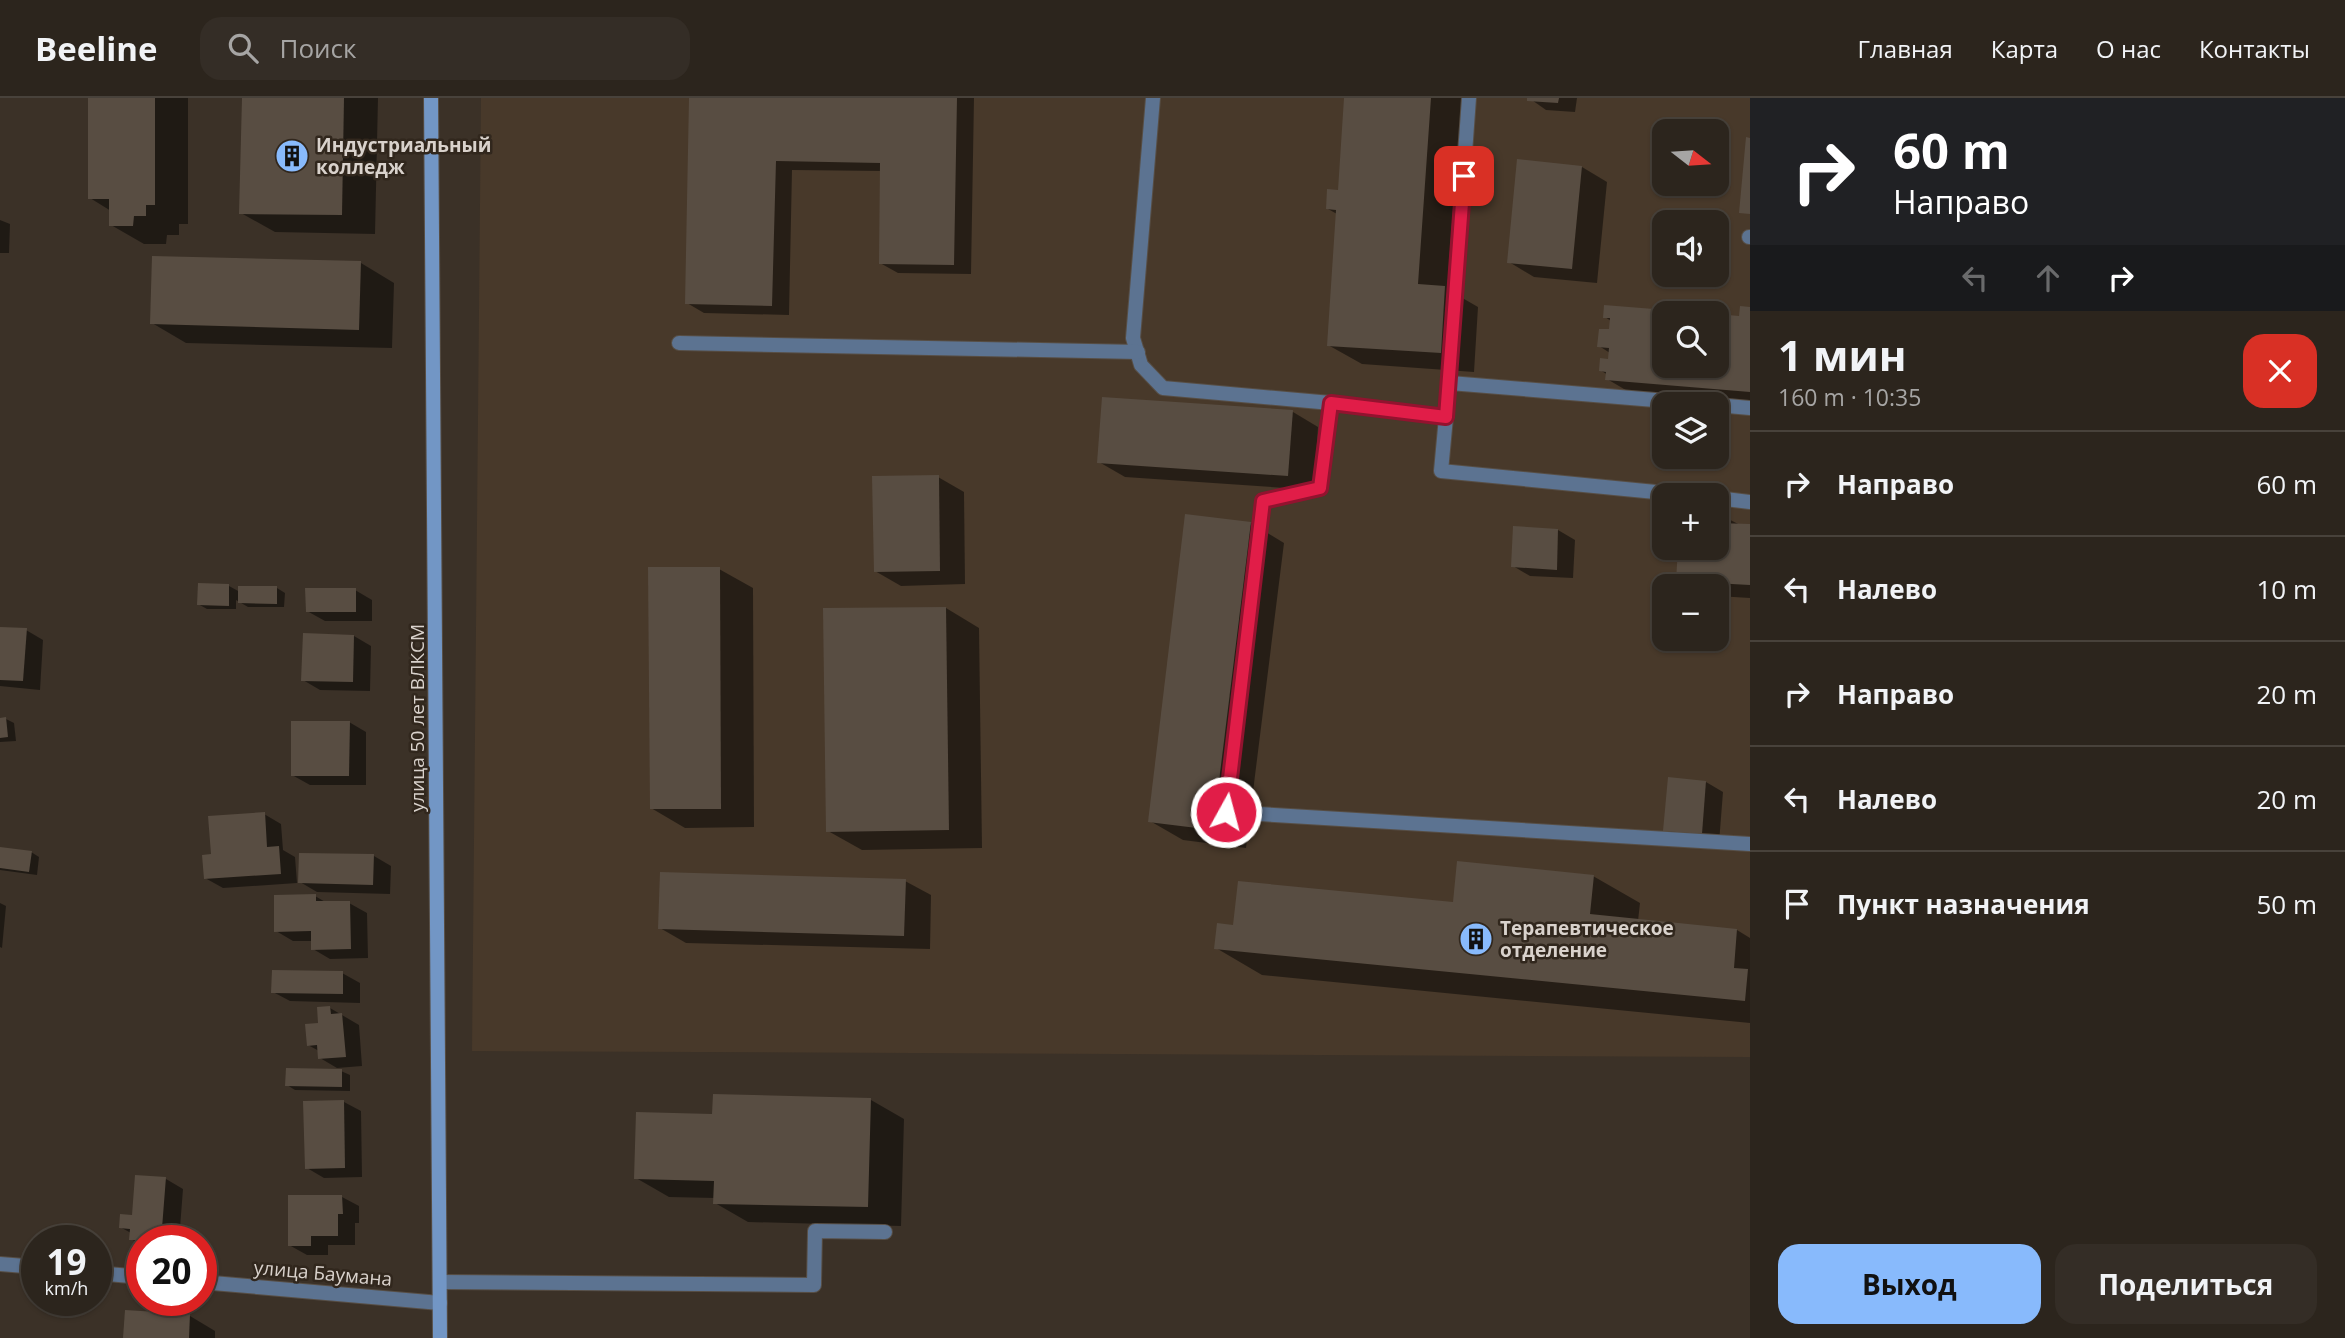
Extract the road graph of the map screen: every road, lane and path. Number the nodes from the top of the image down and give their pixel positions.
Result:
1 (431, 98) edge
2 (1153, 98) edge
3 (1469, 98) edge
4 (679, 343) dead end
5 (1138, 352) junction
6 (1450, 383) junction
7 (1652, 400) edge
8 (1331, 403) junction
9 (1729, 406) edge
10 (1750, 408) edge
11 (1446, 417) junction
12 (1652, 492) edge
13 (1729, 499) edge
14 (1750, 502) edge
15 (1750, 845) edge
16 (885, 1232) dead end
17 (0, 1264) edge
18 (21, 1266) edge
19 (440, 1282) junction
20 (217, 1283) edge
21 (440, 1303) junction
22 (440, 1338) edge

1 - 19 street, улица 50 лет ВЛКСМ
2 - 5 street
3 - 6 street
4 - 5 street
5 - 8 street
6 - 7 street
6 - 11 street
8 - 11 street
8 - 15 street
9 - 10 street
11 - 12 street
13 - 14 street
16 - 19 street
17 - 18 street
19 - 21 street, улица 50 лет ВЛКСМ
20 - 21 street, улица Баумана
21 - 22 street, улица 50 лет ВЛКСМ

